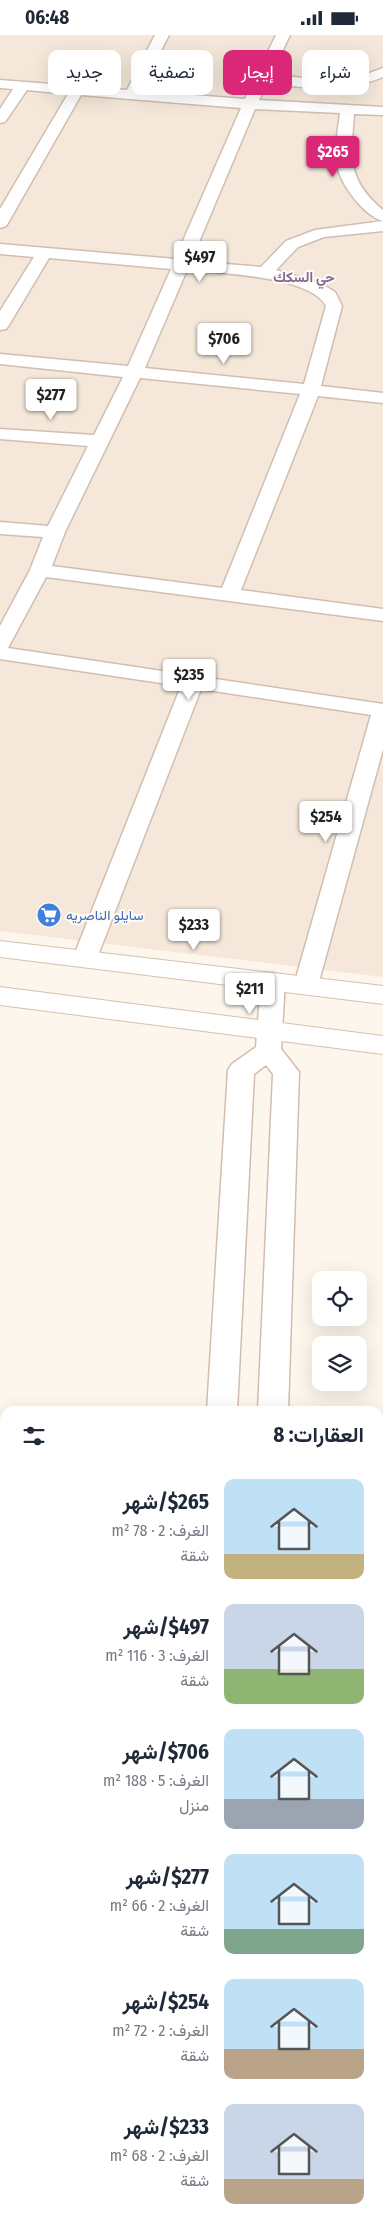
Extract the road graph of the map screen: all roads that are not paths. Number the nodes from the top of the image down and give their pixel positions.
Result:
1 (162, 35) edge
2 (283, 35) edge
3 (154, 50) edge
4 (276, 50) edge
5 (383, 72) edge
6 (292, 81) edge
7 (0, 84) edge
8 (23, 85) junction
9 (48, 87) edge
10 (121, 94) edge
11 (74, 95) edge
12 (131, 95) joint
13 (254, 95) edge
14 (250, 104) junction
15 (347, 109) junction
16 (383, 111) edge
17 (0, 119) edge
18 (383, 217) edge
19 (0, 223) edge
20 (383, 226) edge
21 (0, 249) edge
22 (44, 253) junction
23 (181, 265) junction
24 (265, 272) junction
25 (8, 299) edge
26 (0, 325) edge
27 (0, 359) edge
28 (134, 373) junction
29 (311, 390) junction
30 (383, 398) edge
31 (0, 434) edge
32 (100, 441) junction
33 (0, 528) edge
34 (56, 532) junction
35 (40, 570) junction
36 (230, 595) junction
37 (8, 614) edge
38 (383, 615) edge
39 (0, 645) edge
40 (0, 653) edge
41 (193, 683) junction
42 (383, 710) edge
43 (0, 949) edge
44 (85, 958) junction
45 (273, 981) junction
46 (306, 985) junction
47 (383, 995) edge
48 (0, 996) edge
49 (269, 1041) junction
50 (383, 1045) edge
51 (222, 1406) edge
52 (274, 1406) edge

1 - 3 street
2 - 4 street
5 - 6 street
7 - 8 street
8 - 9 street
8 - 17 street
10 - 12 street
11 - 19 street
12 - 14 street
13 - 14 street
14 - 15 street
14 - 23 street
15 - 16 street
15 - 18 street
20 - 24 street
21 - 22 street
22 - 23 street
22 - 25 street
23 - 24 street
23 - 28 street
24 - 29 street
25 - 26 street
27 - 28 street
28 - 29 street
28 - 32 street
29 - 30 street
29 - 36 street
31 - 32 street
32 - 34 street
33 - 34 street
34 - 35 street
35 - 36 street
35 - 37 street
36 - 38 street
37 - 39 street
40 - 41 street
41 - 42 street
41 - 44 street
42 - 46 street
43 - 44 street
44 - 45 street
45 - 46 street
45 - 49 street
46 - 47 street
48 - 49 street
49 - 50 street
49 - 51 street
49 - 52 street

